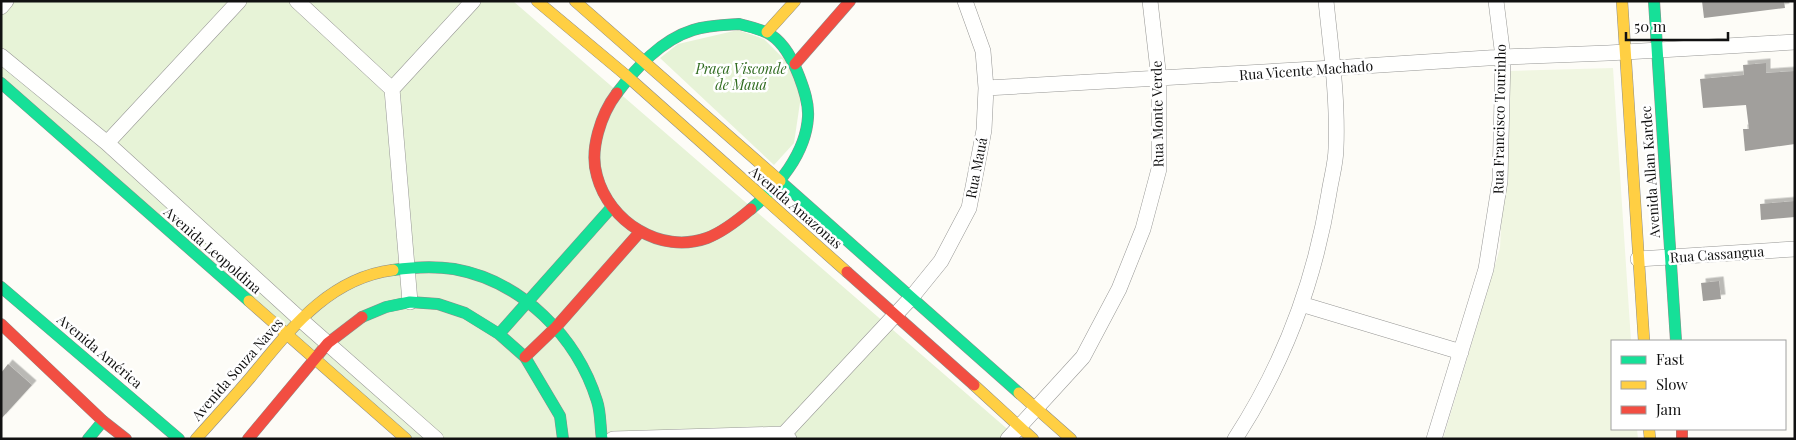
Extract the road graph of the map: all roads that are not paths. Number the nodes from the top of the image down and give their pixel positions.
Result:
1 (6, 1) edge
2 (239, 1) edge
3 (297, 1) edge
4 (473, 1) edge
5 (537, 1) edge
6 (575, 1) edge
7 (795, 1) edge
8 (850, 1) edge
9 (965, 1) edge
10 (1150, 1) edge
11 (1326, 1) edge
12 (1496, 1) edge
13 (1622, 1) edge
14 (1654, 1) edge
15 (1, 7) edge
16 (767, 32) junction
17 (1795, 42) edge
18 (1657, 50) junction
19 (1625, 52) junction
20 (1, 56) edge
21 (1503, 57) junction
22 (644, 60) junction
23 (795, 64) junction
24 (1333, 68) junction
25 (628, 77) junction
26 (1159, 78) junction
27 (1, 82) edge
28 (986, 88) junction
29 (392, 89) junction
30 (107, 143) junction
31 (779, 181) junction
32 (764, 199) junction
33 (611, 208) junction
34 (639, 233) junction
35 (1795, 249) edge
36 (1670, 256) junction
37 (1638, 259) junction
38 (407, 266) junction
39 (1, 287) edge
40 (911, 298) junction
41 (410, 302) junction
42 (530, 302) junction
43 (1302, 304) junction
44 (896, 315) junction
45 (301, 320) junction
46 (1, 324) edge
47 (556, 327) junction
48 (499, 334) junction
49 (287, 335) junction
50 (1644, 340) edge
51 (1676, 340) edge
52 (328, 343) junction
53 (1462, 352) junction
54 (82, 356) junction
55 (525, 357) junction
56 (314, 359) junction
57 (89, 375) dead end
58 (69, 388) junction
59 (86, 391) dead end
60 (1035, 408) junction
61 (103, 421) junction
62 (1019, 426) junction
63 (786, 436) edge
64 (88, 439) edge
65 (126, 439) edge
66 (179, 439) edge
67 (196, 439) edge
68 (248, 439) edge
69 (406, 439) edge
70 (436, 439) edge
71 (563, 439) edge
72 (602, 439) edge
73 (613, 439) edge
74 (1008, 439) edge
75 (1033, 439) edge
76 (1071, 439) edge
77 (1235, 439) edge
78 (1434, 439) edge

1 - 15 street
2 - 30 street
3 - 29 street
4 - 29 street
5 - 25 street, Avenida Amazonas
6 - 22 street, Avenida Amazonas
7 - 16 street
8 - 23 street
9 - 28 street, Rua Mauá
10 - 26 street, Rua Monte Verde
11 - 24 street
12 - 21 street, Rua Francisco Tourinho
13 - 19 street, Avenida Allan Kardec
14 - 18 street, Avenida Allan Kardec
16 - 22 street
16 - 23 street
17 - 18 street, Rua Vicente Machado
18 - 19 street, Rua Vicente Machado
18 - 36 street, Avenida Allan Kardec
19 - 21 street, Rua Vicente Machado
19 - 37 street, Avenida Allan Kardec
20 - 30 street
21 - 24 street, Rua Vicente Machado
21 - 53 street, Rua Francisco Tourinho
22 - 25 street
22 - 31 street, Avenida Amazonas
23 - 31 street
24 - 26 street, Rua Vicente Machado
24 - 43 street
25 - 32 street, Avenida Amazonas
25 - 33 street
26 - 28 street, Rua Vicente Machado
26 - 60 street, Rua Monte Verde
27 - 49 street, Avenida Leopoldina
28 - 40 street, Rua Mauá
29 - 38 street
30 - 45 street
31 - 32 street
31 - 40 street, Avenida Amazonas
32 - 34 street
32 - 44 street, Avenida Amazonas
33 - 34 street
33 - 42 street
34 - 47 street
35 - 36 street, Rua Cassangua
36 - 37 street, Rua Cassangua
36 - 51 street, Avenida Allan Kardec
37 - 50 street, Avenida Allan Kardec
38 - 41 street
38 - 42 street, Avenida Souza Naves
38 - 45 street, Avenida Souza Naves
39 - 54 street, Avenida América
40 - 44 street, Rua Mauá
40 - 60 street, Avenida Amazonas
41 - 48 street
41 - 52 street
42 - 47 street, Avenida Souza Naves
42 - 48 street
43 - 53 street
43 - 77 street
44 - 62 street, Avenida Amazonas
44 - 63 street, Rua Mauá
45 - 49 street, Avenida Souza Naves
45 - 52 street
46 - 58 street
47 - 55 street
47 - 72 street, Avenida Souza Naves
48 - 55 street
49 - 56 street, Avenida Leopoldina
49 - 67 street, Avenida Souza Naves
52 - 56 street
52 - 70 street
53 - 78 street, Rua Francisco Tourinho
54 - 57 street
54 - 66 street, Avenida América
55 - 71 street
56 - 68 street
56 - 69 street, Avenida Leopoldina
58 - 59 street
58 - 61 street
60 - 62 street, Rua Monte Verde
60 - 76 street, Avenida Amazonas
61 - 64 street
61 - 65 street
62 - 74 street, Rua Monte Verde
62 - 75 street, Avenida Amazonas
63 - 73 street

